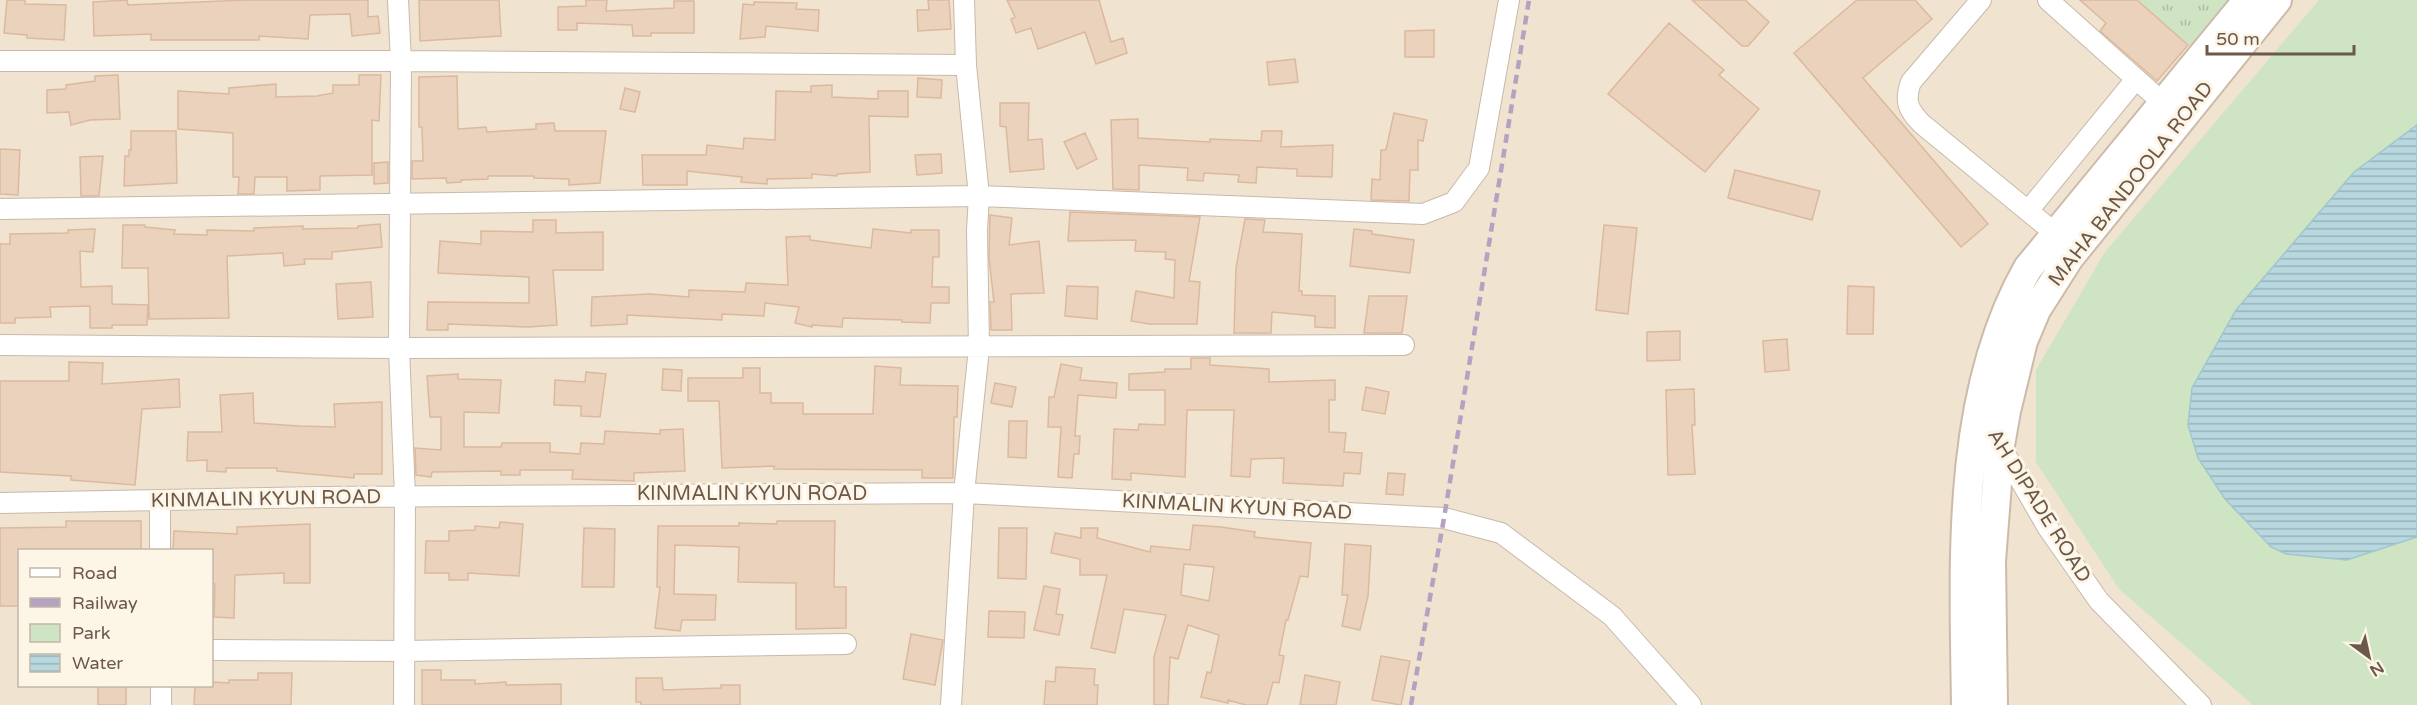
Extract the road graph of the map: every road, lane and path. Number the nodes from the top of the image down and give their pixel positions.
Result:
1 (398, 0) edge
2 (964, 0) edge
3 (1509, 0) edge
4 (1981, 0) edge
5 (2048, 0) edge
6 (2248, 0) edge
7 (2277, 0) edge
8 (0, 61) edge
9 (401, 61) junction
10 (966, 65) junction
11 (2136, 79) junction
12 (2163, 103) junction
13 (979, 196) junction
14 (402, 204) junction
15 (0, 208) edge
16 (2028, 211) junction
17 (2056, 234) junction
18 (0, 345) edge
19 (1404, 345) dead end
20 (399, 348) junction
21 (979, 348) junction
22 (1979, 409) junction
23 (2000, 445) junction
24 (964, 493) junction
25 (405, 497) junction
26 (160, 501) junction
27 (0, 503) edge
28 (160, 549) edge
29 (846, 644) dead end
30 (213, 650) edge
31 (404, 651) junction
32 (161, 687) edge
33 (161, 705) edge
34 (404, 705) edge
35 (951, 705) edge
36 (1691, 705) edge
37 (1966, 705) edge
38 (1993, 705) edge
39 (2201, 705) edge

1 - 9 street
2 - 10 street
3 - 13 street
4 - 16 street
5 - 11 street
6 - 12 main road, MAHA BANDOOLA ROAD
7 - 23 main road, MAHA BANDOOLA ROAD
8 - 9 street
9 - 10 street
9 - 14 street
10 - 13 street
11 - 12 street
11 - 16 street
12 - 17 main road, MAHA BANDOOLA ROAD
13 - 14 street
13 - 21 street
14 - 15 street
14 - 20 street
16 - 17 street
17 - 22 main road, MAHA BANDOOLA ROAD
18 - 20 street
19 - 21 street
20 - 21 street
20 - 25 street
21 - 24 street
22 - 23 street, AH DIPADE ROAD
22 - 37 main road, MAHA BANDOOLA ROAD
23 - 38 main road, MAHA BANDOOLA ROAD
23 - 39 street, AH DIPADE ROAD
24 - 25 street, KINMALIN KYUN ROAD
24 - 35 street
24 - 36 street, KINMALIN KYUN ROAD
25 - 26 street, KINMALIN KYUN ROAD
25 - 31 street
26 - 27 street, KINMALIN KYUN ROAD
26 - 28 street
29 - 31 street
30 - 31 street
31 - 34 street
32 - 33 street

